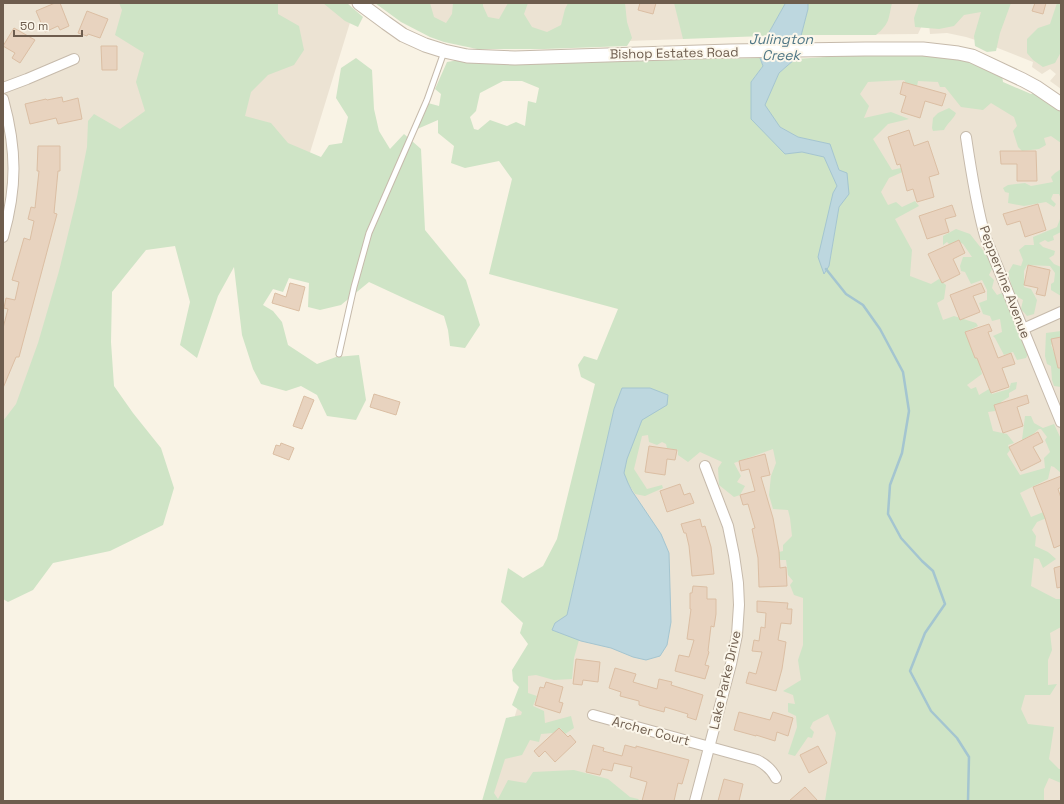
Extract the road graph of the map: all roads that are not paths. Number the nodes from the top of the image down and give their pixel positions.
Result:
1 (359, 3) edge
2 (444, 51) junction
3 (74, 59) dead end
4 (3, 88) edge
5 (3, 99) edge
6 (1061, 104) edge
7 (966, 137) dead end
8 (3, 237) edge
9 (1061, 312) edge
10 (1023, 329) junction
11 (339, 354) dead end
12 (1061, 422) edge
13 (705, 466) dead end
14 (593, 715) dead end
15 (710, 746) junction
16 (776, 778) dead end
17 (695, 801) edge

1 - 2 street, Bishop Estates Road
2 - 6 street, Bishop Estates Road
2 - 11 lane
3 - 4 street
5 - 8 street
7 - 10 street, Peppervine Avenue
9 - 10 street
10 - 12 street, Peppervine Avenue
13 - 15 street, Lake Parke Drive
14 - 15 street, Archer Court
15 - 16 street, Archer Court
15 - 17 street, Lake Parke Drive

